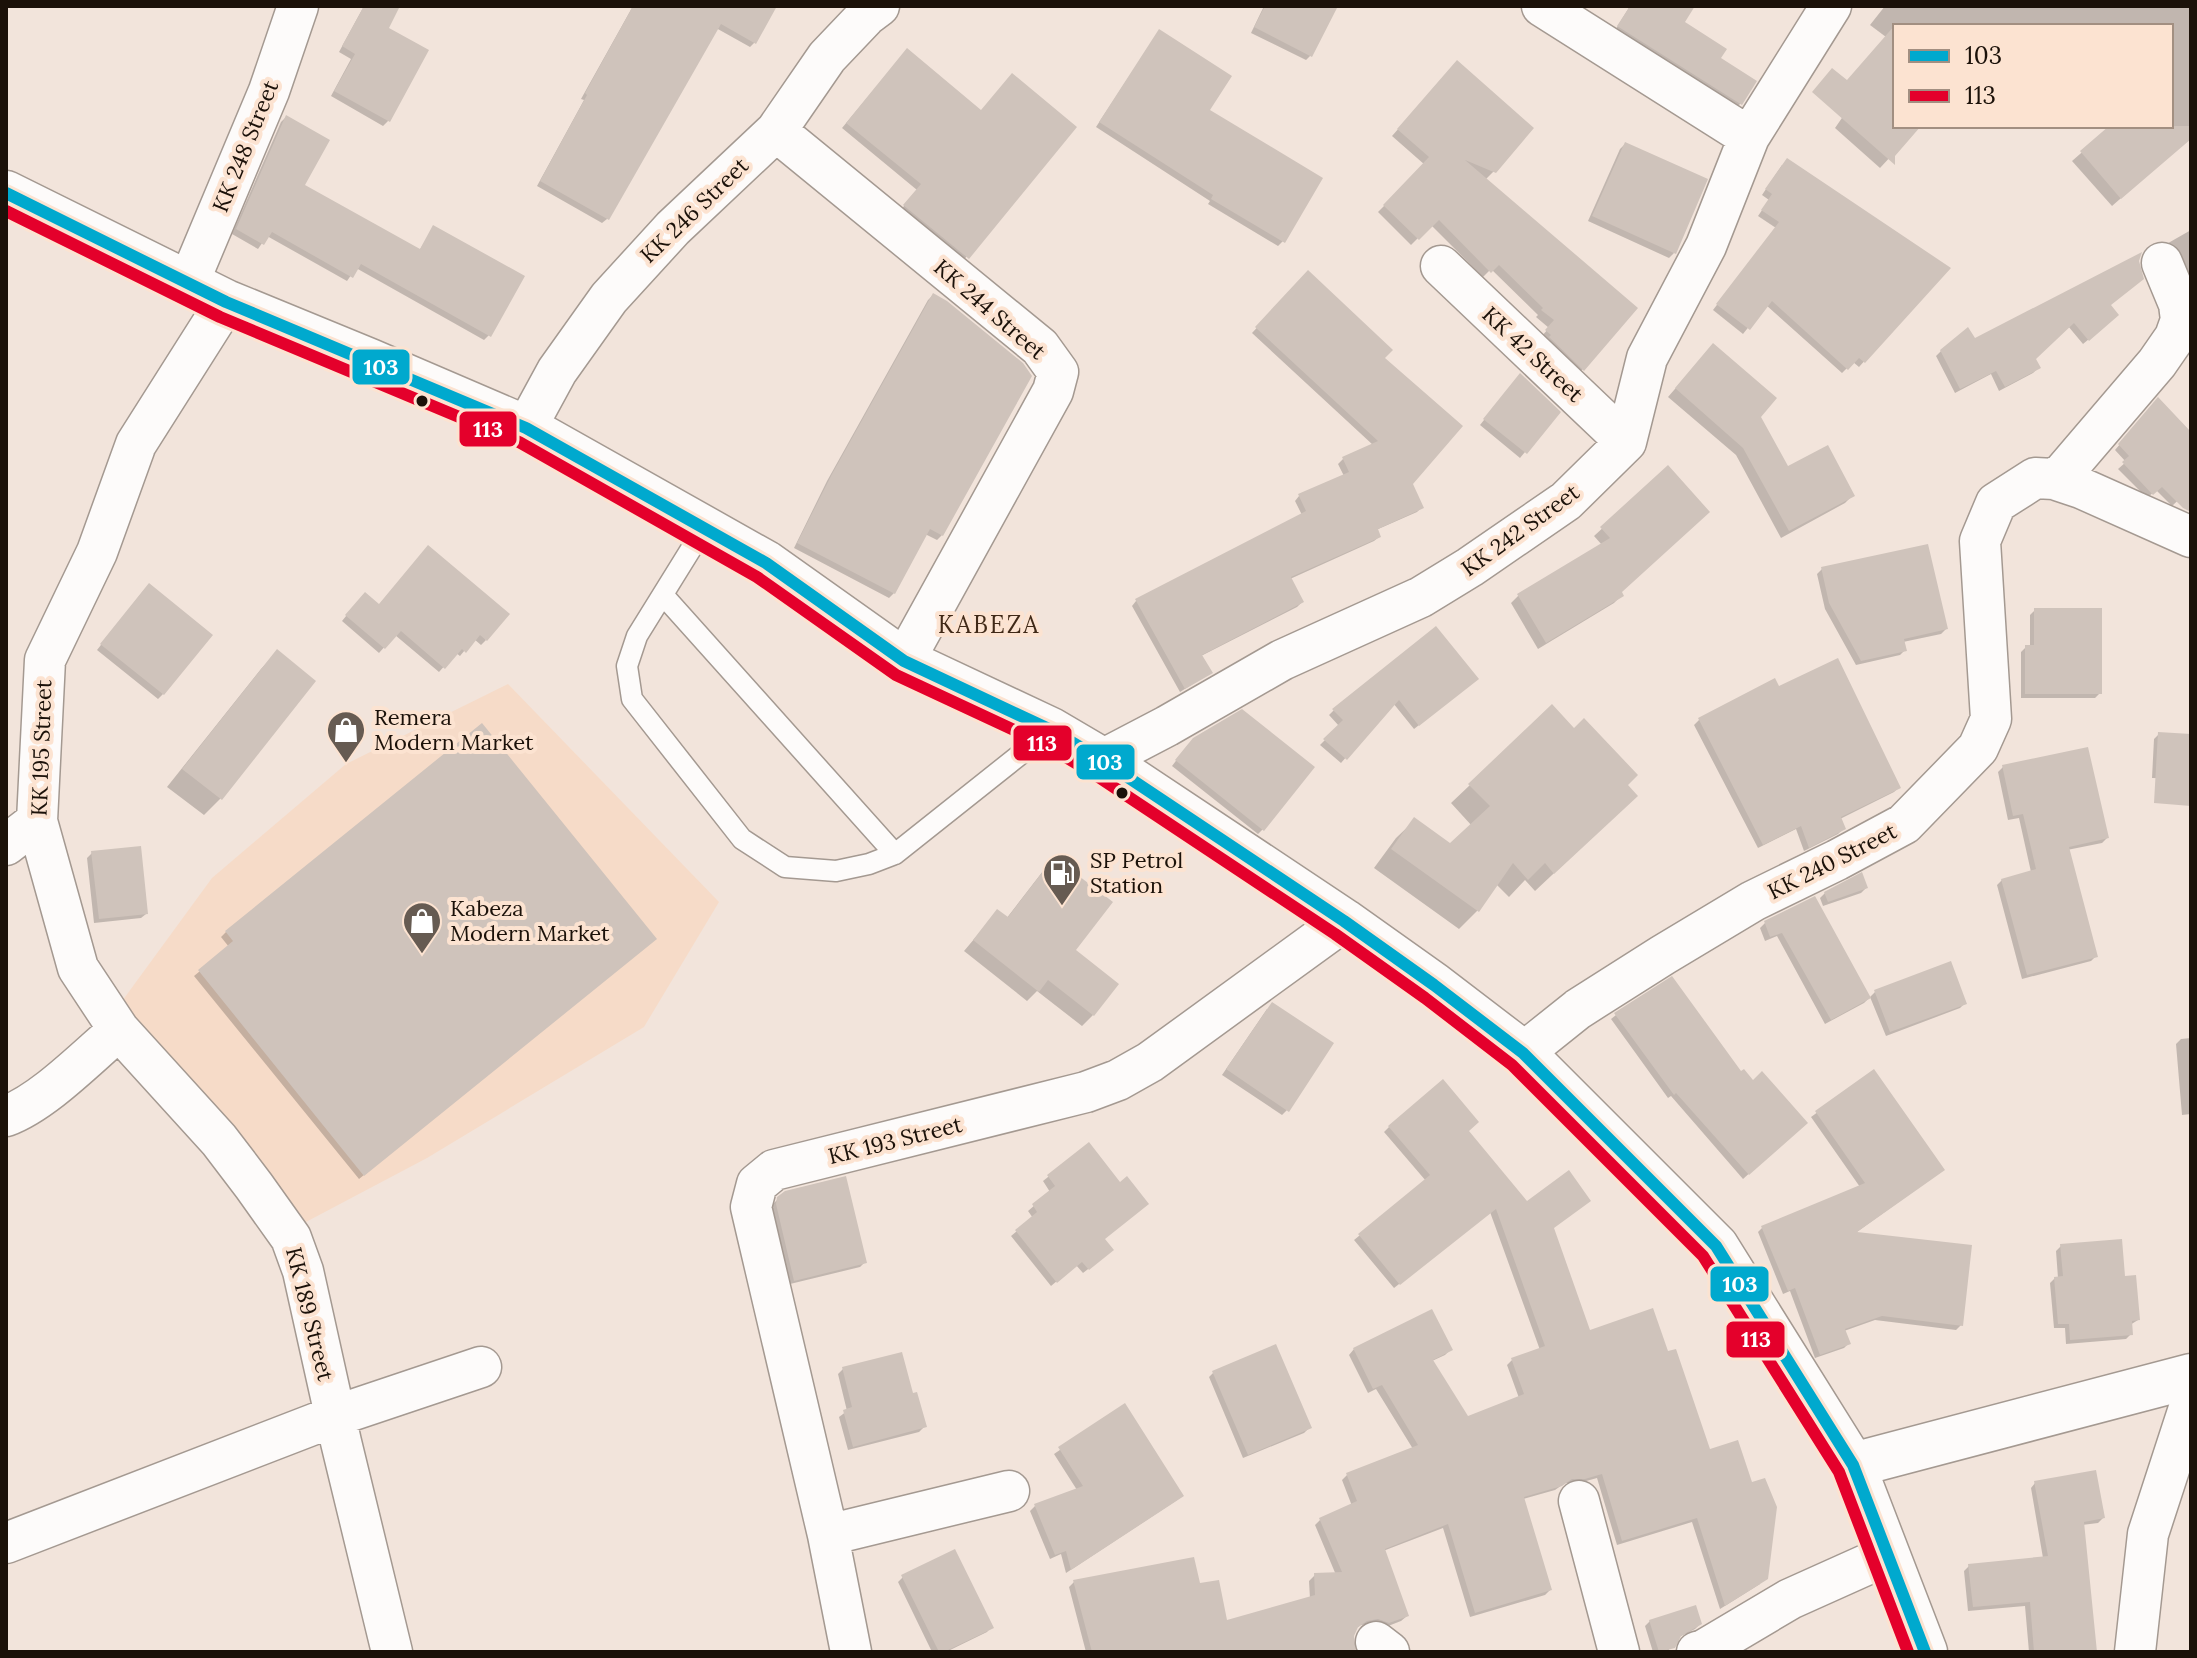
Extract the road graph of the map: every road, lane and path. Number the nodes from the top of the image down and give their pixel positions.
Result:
1 (298, 6) edge
2 (879, 6) edge
3 (1542, 6) edge
4 (1831, 6) edge
5 (776, 131) junction
6 (1749, 137) junction
7 (6, 193) edge
8 (2162, 263) dead end
9 (1441, 266) dead end
10 (207, 293) junction
11 (526, 428) junction
12 (1626, 442) junction
13 (2054, 479) junction
14 (704, 528) junction
15 (2191, 537) edge
16 (663, 595) junction
17 (904, 661) junction
18 (1051, 730) junction
19 (1102, 760) junction
20 (37, 821) junction
21 (6, 845) edge
22 (895, 854) junction
23 (1344, 921) junction
24 (119, 1030) junction
25 (1523, 1053) junction
26 (6, 1116) edge
27 (481, 1367) dead end
28 (2191, 1376) edge
29 (2191, 1402) edge
30 (335, 1416) junction
31 (1853, 1465) junction
32 (1009, 1491) dead end
33 (1579, 1501) dead end
34 (828, 1535) junction
35 (6, 1543) edge
36 (1888, 1555) junction
37 (392, 1652) edge
38 (851, 1652) edge
39 (1619, 1652) edge
40 (1697, 1652) edge
41 (1925, 1652) edge
42 (2135, 1652) edge

1 - 10 street, KK 248 Street
2 - 5 street, KK 246 Street
3 - 6 street
4 - 6 street
5 - 11 street, KK 246 Street
5 - 17 street, KK 244 Street
6 - 12 street
7 - 10 main road
8 - 13 street
9 - 12 street, KK 42 Street
10 - 11 main road
10 - 20 street, KK 195 Street
11 - 14 main road
12 - 19 street, KK 242 Street
13 - 15 street
13 - 25 street, KK 240 Street
14 - 16 lane
14 - 17 main road
16 - 22 lane
16 - 22 lane
17 - 18 main road
18 - 19 main road
18 - 22 lane
19 - 23 main road
20 - 21 street
20 - 24 street, KK 195 Street
23 - 25 main road
23 - 34 street, KK 193 Street
24 - 26 street
24 - 30 street, KK 189 Street
25 - 31 main road
27 - 30 street
28 - 31 main road
29 - 42 street
30 - 35 street
30 - 37 street, KK 189 Street
31 - 36 main road
32 - 34 street
33 - 39 street
34 - 38 street, KK 193 Street
36 - 40 street
36 - 41 main road

